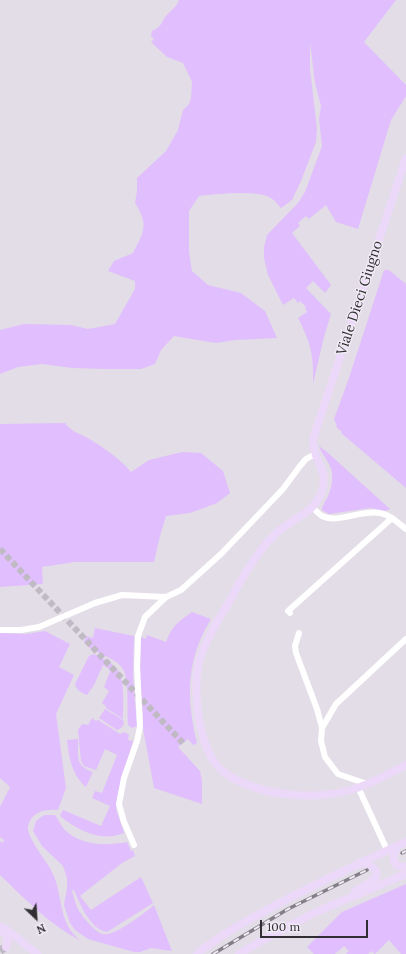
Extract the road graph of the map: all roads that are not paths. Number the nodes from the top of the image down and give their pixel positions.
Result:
1 (406, 158) edge
2 (315, 454) junction
3 (313, 508) junction
4 (392, 518) junction
5 (406, 529) edge
6 (166, 597) junction
7 (290, 613) dead end
8 (0, 630) edge
9 (299, 633) dead end
10 (406, 639) edge
11 (322, 728) junction
12 (406, 765) edge
13 (366, 784) junction
14 (358, 787) junction
15 (406, 842) edge
16 (134, 845) dead end
17 (397, 846) junction
18 (387, 850) junction
19 (361, 862) junction
20 (406, 867) edge
21 (406, 874) edge
22 (316, 912) junction
23 (0, 926) edge
24 (25, 945) junction
25 (37, 954) edge
26 (197, 954) edge
27 (239, 954) edge

1 - 2 main road, Viale Dieci Giugno
2 - 3 main road
2 - 6 street
3 - 4 street
3 - 14 main road
4 - 5 street
4 - 7 street
6 - 8 street
6 - 16 street
9 - 11 street
10 - 11 street
11 - 13 street
12 - 13 main road
13 - 14 main road
14 - 18 street
15 - 17 main road
17 - 18 main road
17 - 20 main road
18 - 19 main road
19 - 22 main road
19 - 26 main road
21 - 22 main road
22 - 27 main road
23 - 24 main road
23 - 24 main road
24 - 25 main road

